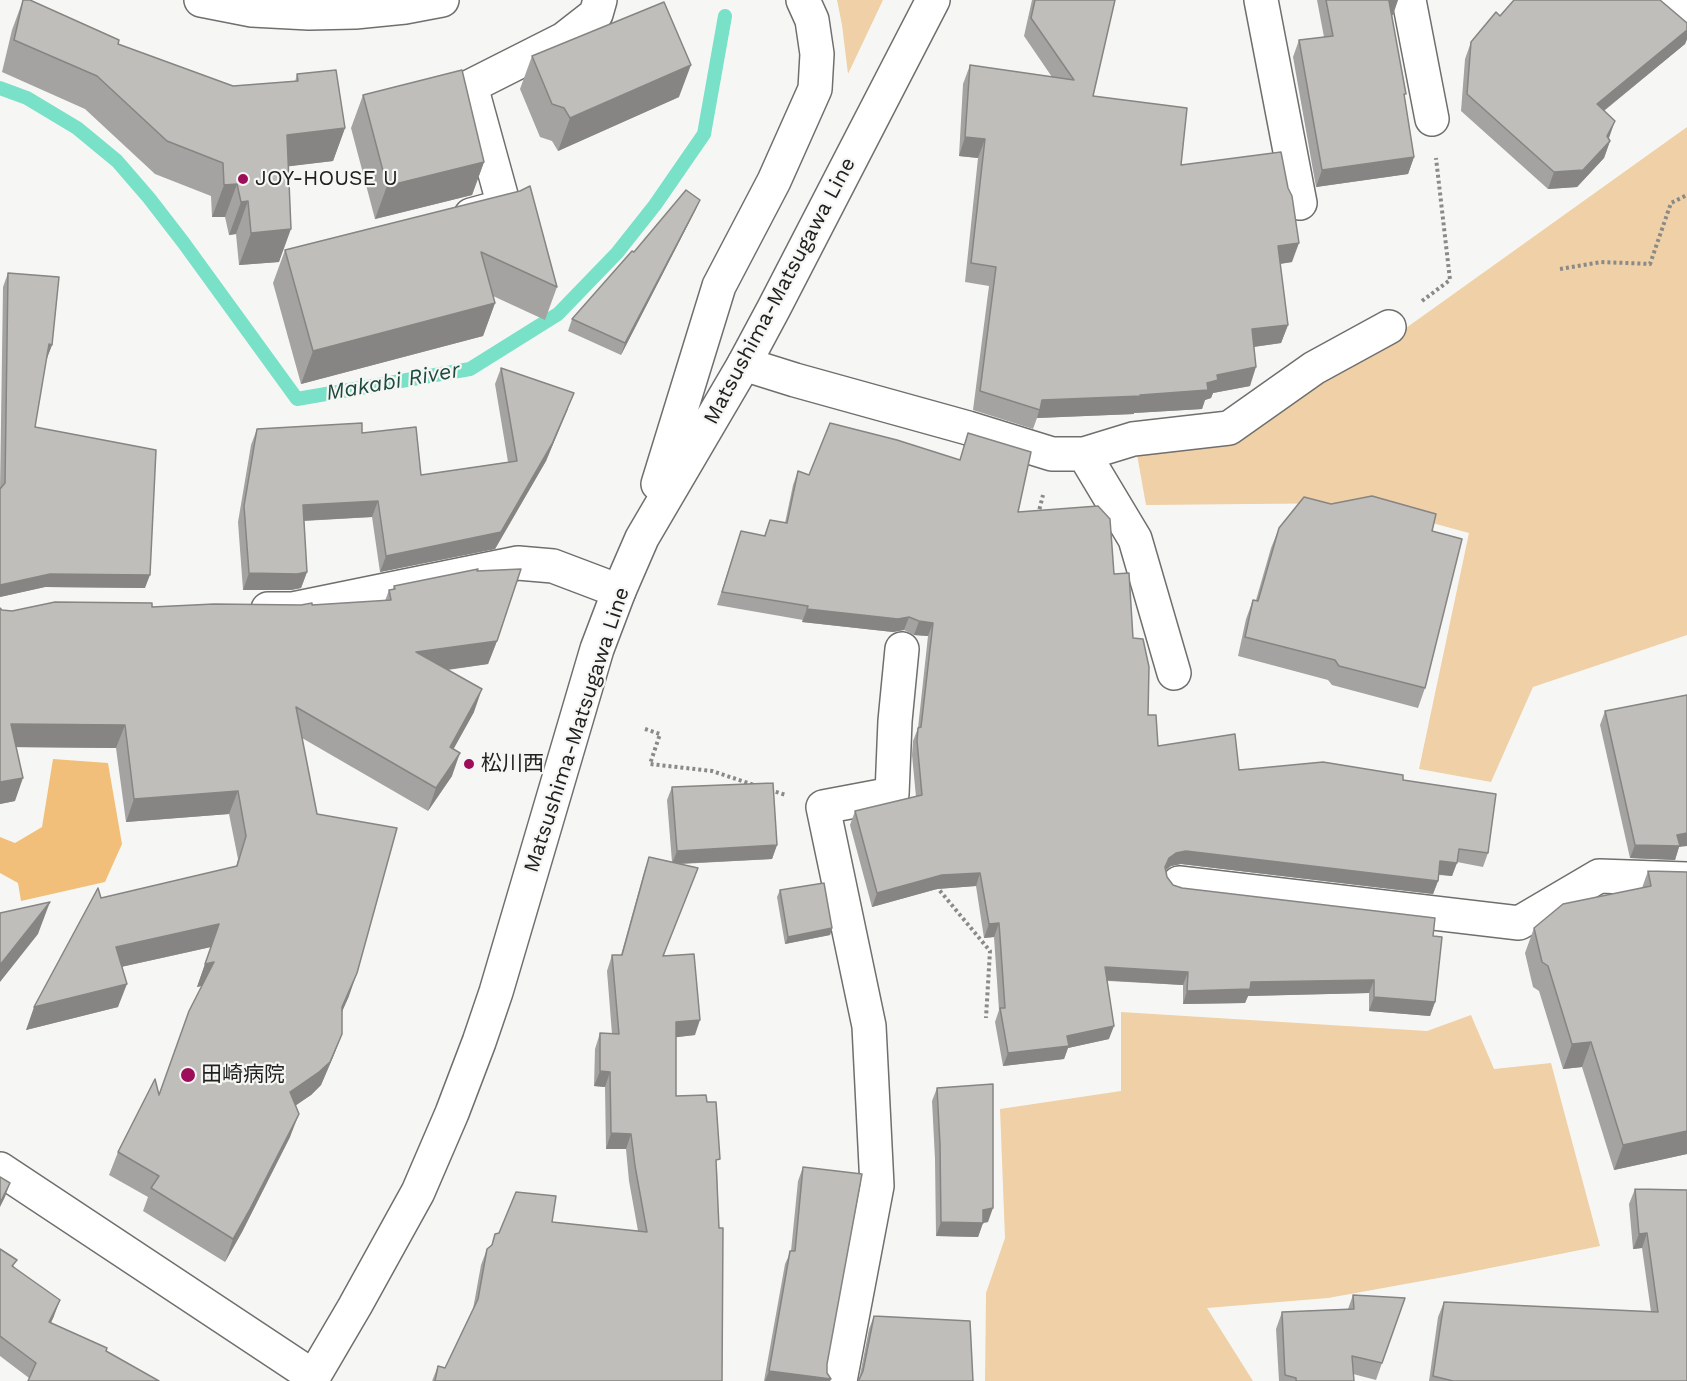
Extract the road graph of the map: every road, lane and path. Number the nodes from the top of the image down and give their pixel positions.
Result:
1 (201, 0) edge
2 (442, 0) edge
3 (600, 0) edge
4 (803, 0) edge
5 (933, 0) edge
6 (1261, 0) edge
7 (1409, 0) edge
8 (1663, 0) edge
9 (1687, 21) edge
10 (1432, 119) joint
11 (1687, 195) edge
12 (1300, 203) dead end
13 (438, 223) edge
14 (1560, 268) dead end
15 (1389, 327) joint
16 (744, 364) junction
17 (1052, 454) junction
18 (1084, 454) junction
19 (1038, 518) edge
20 (642, 538) junction
21 (619, 591) junction
22 (235, 609) edge
23 (902, 649) dead end
24 (1174, 673) dead end
25 (645, 729) dead end
26 (756, 785) edge
27 (768, 789) edge
28 (824, 807) junction
29 (934, 875) edge
30 (1687, 879) edge
31 (1179, 884) edge
32 (986, 1018) dead end
33 (0, 1169) edge
34 (312, 1379) edge
35 (840, 1381) edge

1 - 2 street
3 - 13 street
4 - 20 street
5 - 16 street, Matsushima-Matsugawa Line
6 - 12 street
7 - 10 street
8 - 9 street
10 - 15 path
11 - 14 path
15 - 18 street
16 - 17 street
16 - 20 street, Matsushima-Matsugawa Line
17 - 18 street
17 - 19 path
18 - 24 street
20 - 21 street, Matsushima-Matsugawa Line
21 - 22 street
21 - 34 street, Matsushima-Matsugawa Line
23 - 28 street
25 - 26 path
27 - 28 path
28 - 35 street
29 - 32 path
30 - 31 street
33 - 34 street

